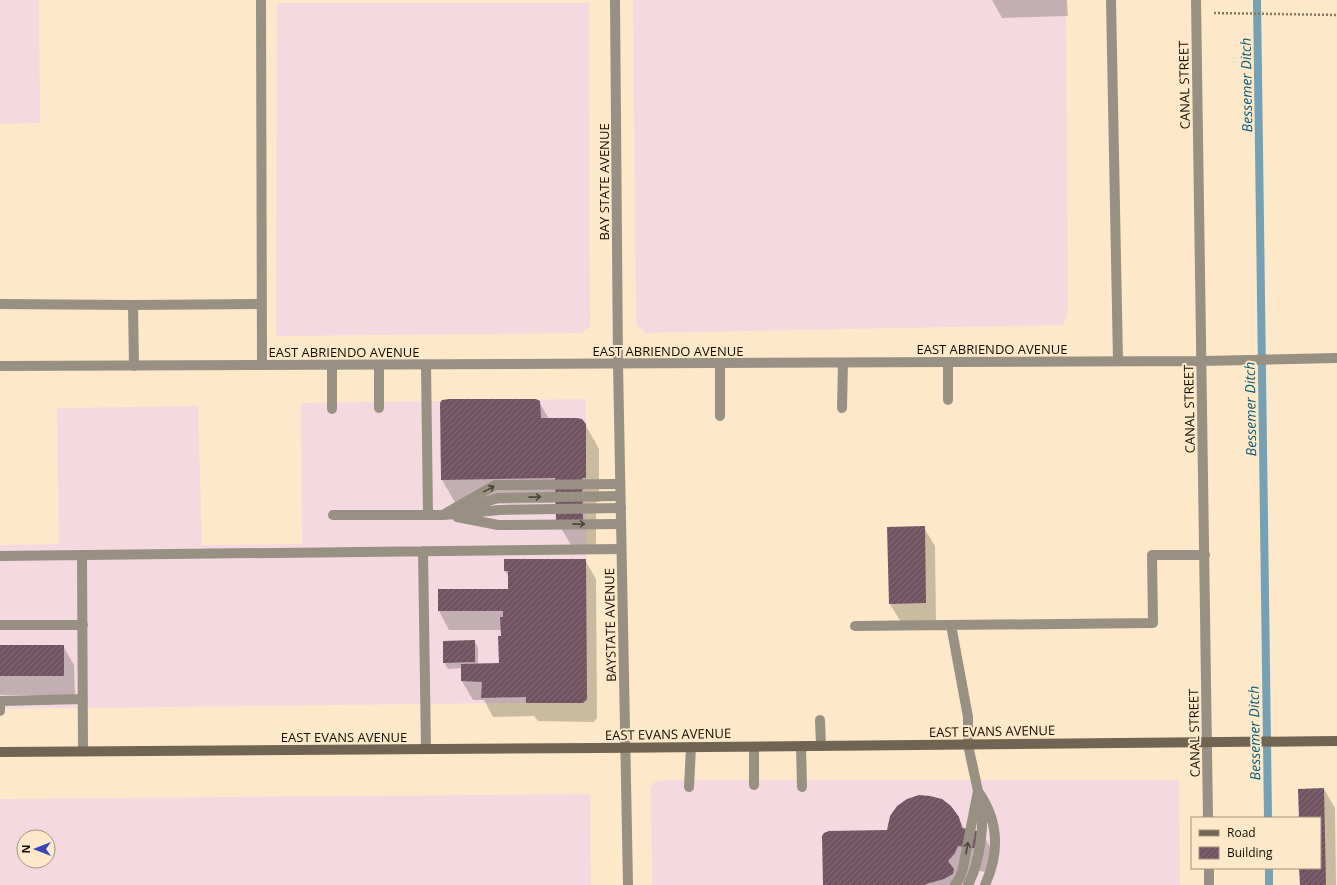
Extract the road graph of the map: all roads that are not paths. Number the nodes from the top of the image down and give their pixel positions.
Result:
1 (261, 0) edge
2 (615, 0) edge
3 (1111, 0) edge
4 (1196, 0) edge
5 (0, 304) edge
6 (262, 304) junction
7 (133, 305) junction
8 (1337, 358) edge
9 (1118, 361) junction
10 (1201, 361) junction
11 (948, 362) junction
12 (720, 363) junction
13 (843, 363) junction
14 (618, 364) junction
15 (262, 365) junction
16 (332, 365) junction
17 (379, 365) junction
18 (426, 365) junction
19 (0, 366) edge
20 (134, 366) junction
21 (948, 400) dead end
22 (379, 408) dead end
23 (842, 408) dead end
24 (332, 409) dead end
25 (720, 416) dead end
26 (620, 484) junction
27 (620, 496) junction
28 (621, 508) junction
29 (333, 515) dead end
30 (428, 515) junction
31 (443, 515) junction
32 (621, 524) junction
33 (621, 548) junction
34 (423, 551) junction
35 (82, 555) junction
36 (1205, 555) junction
37 (0, 556) edge
38 (83, 624) junction
39 (951, 625) junction
40 (0, 626) edge
41 (855, 626) dead end
42 (83, 700) junction
43 (0, 701) edge
44 (0, 711) edge
45 (820, 720) dead end
46 (1337, 740) edge
47 (1208, 742) junction
48 (968, 744) junction
49 (754, 746) junction
50 (801, 746) junction
51 (821, 746) junction
52 (691, 747) junction
53 (625, 748) junction
54 (426, 749) junction
55 (0, 752) edge
56 (84, 752) junction
57 (754, 785) dead end
58 (689, 787) dead end
59 (802, 787) dead end
60 (978, 791) junction
61 (1208, 817) edge
62 (1209, 869) edge
63 (628, 885) edge
64 (955, 885) edge
65 (968, 885) edge
66 (985, 885) edge
67 (1209, 885) edge

1 - 6 street
2 - 14 street, BAY STATE AVENUE
3 - 9 street
4 - 10 street, CANAL STREET
5 - 7 street
6 - 7 street
6 - 15 street
7 - 20 street
8 - 10 street, EAST ABRIENDO AVENUE
9 - 10 street, EAST ABRIENDO AVENUE
9 - 11 street, EAST ABRIENDO AVENUE
10 - 36 street, CANAL STREET
11 - 13 street, EAST ABRIENDO AVENUE
11 - 21 street
12 - 13 street, EAST ABRIENDO AVENUE
12 - 14 street, EAST ABRIENDO AVENUE
12 - 25 street
13 - 23 street
14 - 18 street, EAST ABRIENDO AVENUE
14 - 26 street, BAYSTATE AVENUE
15 - 16 street, EAST ABRIENDO AVENUE
15 - 20 street, EAST ABRIENDO AVENUE
16 - 17 street, EAST ABRIENDO AVENUE
16 - 24 street
17 - 18 street, EAST ABRIENDO AVENUE
17 - 22 street
18 - 30 street
19 - 20 street, EAST ABRIENDO AVENUE
26 - 27 street, BAYSTATE AVENUE
31 -> 26 street
27 - 28 street, BAYSTATE AVENUE
31 -> 27 street
28 - 31 street
28 - 32 street, BAYSTATE AVENUE
29 - 30 street
30 - 31 street
31 -> 32 street
32 - 33 street, BAYSTATE AVENUE
33 - 34 street
33 - 53 street, BAYSTATE AVENUE
34 - 35 street
34 - 54 street
35 - 37 street
35 - 38 street
36 - 39 street
36 - 47 street, CANAL STREET
38 - 40 street
38 - 42 street
39 - 41 street
39 - 48 street
42 - 43 street
42 - 56 street
43 - 44 street
45 - 51 street
46 - 47 street, EAST EVANS AVENUE
47 - 48 street, EAST EVANS AVENUE
47 - 61 street, CANAL STREET
48 - 51 street, EAST EVANS AVENUE
48 - 60 street
49 - 50 street, EAST EVANS AVENUE
49 - 52 street, EAST EVANS AVENUE
49 - 57 street
50 - 51 street, EAST EVANS AVENUE
50 - 59 street
52 - 53 street, EAST EVANS AVENUE
52 - 58 street
53 - 54 street, EAST EVANS AVENUE
53 - 63 street, BAYSTATE AVENUE
54 - 56 street, EAST EVANS AVENUE
55 - 56 street, EAST EVANS AVENUE
64 -> 60 street
60 - 65 street
60 - 66 street
62 - 67 street

